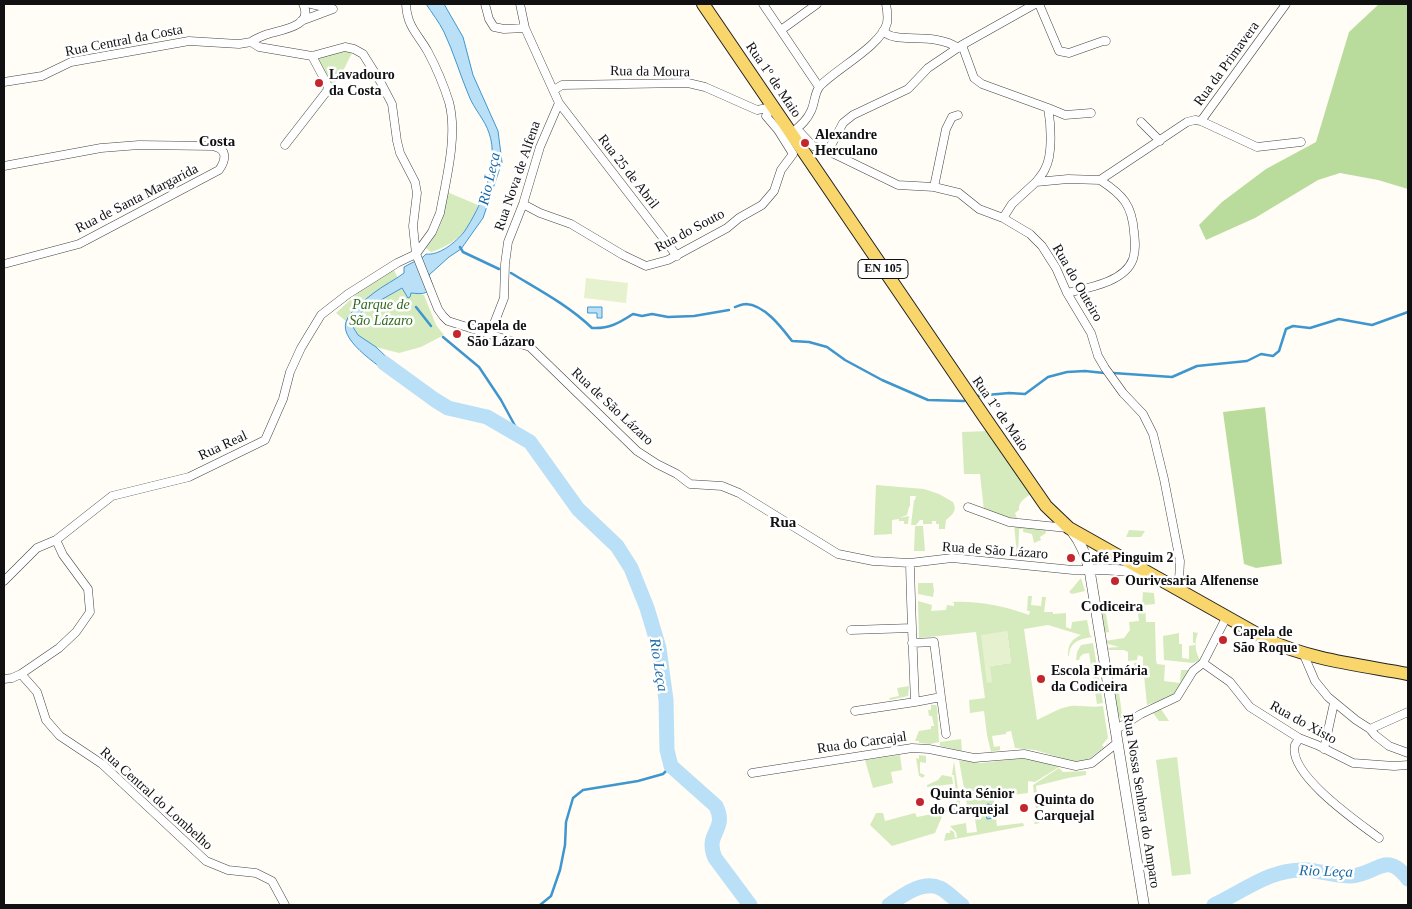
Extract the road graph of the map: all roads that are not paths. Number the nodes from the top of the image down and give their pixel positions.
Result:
1 (303, 4) edge
2 (311, 4) edge
3 (406, 4) edge
4 (484, 4) edge
5 (520, 4) edge
6 (703, 4) edge
7 (763, 4) edge
8 (818, 4) edge
9 (886, 4) edge
10 (1035, 4) edge
11 (1039, 4) edge
12 (1286, 4) edge
13 (301, 21) junction
14 (525, 28) junction
15 (781, 30) junction
16 (883, 31) junction
17 (1106, 41) dead end
18 (250, 42) junction
19 (960, 46) junction
20 (312, 56) junction
21 (4, 82) edge
22 (819, 87) junction
23 (554, 90) junction
24 (559, 103) junction
25 (773, 107) junction
26 (1048, 108) junction
27 (1091, 113) dead end
28 (958, 115) dead end
29 (1201, 121) junction
30 (1141, 122) dead end
31 (794, 131) junction
32 (1160, 141) junction
33 (1301, 142) dead end
34 (285, 146) dead end
35 (828, 151) junction
36 (4, 166) edge
37 (1100, 180) junction
38 (1036, 182) junction
39 (934, 187) junction
40 (523, 204) junction
41 (1003, 218) junction
42 (417, 256) junction
43 (677, 256) junction
44 (4, 264) edge
45 (1067, 293) junction
46 (490, 334) junction
47 (968, 508) dead end
48 (1069, 528) junction
49 (56, 540) junction
50 (1110, 551) junction
51 (910, 563) junction
52 (1102, 569) junction
53 (1089, 570) junction
54 (1149, 573) junction
55 (4, 581) edge
56 (1177, 588) junction
57 (1226, 616) junction
58 (912, 628) junction
59 (851, 630) dead end
60 (912, 643) junction
61 (1303, 653) junction
62 (1203, 663) junction
63 (21, 674) junction
64 (1408, 674) edge
65 (4, 679) edge
66 (941, 697) junction
67 (915, 702) junction
68 (1334, 703) junction
69 (855, 711) dead end
70 (1408, 712) edge
71 (1370, 729) junction
72 (1115, 730) junction
73 (946, 734) dead end
74 (1299, 738) junction
75 (1117, 743) junction
76 (1324, 749) junction
77 (1408, 754) edge
78 (1408, 765) edge
79 (752, 773) dead end
80 (1379, 838) dead end
81 (285, 905) edge
82 (1144, 905) edge

1 - 13 street
2 - 13 street
3 - 42 street
4 - 14 street
5 - 14 street
6 - 25 main road, Rua 1º de Maio / EN 105
7 - 15 street
8 - 15 street
9 - 16 street
10 - 19 street
11 - 17 street
12 - 29 street, Rua da Primavera
13 - 18 street
14 - 23 street
15 - 22 street
16 - 19 street
16 - 22 street
18 - 20 street, Rua Central da Costa
18 - 21 street, Rua Central da Costa
19 - 26 street
19 - 35 street
20 - 34 street
20 - 42 street, Rua Central da Costa
22 - 31 street
23 - 24 street
23 - 25 street, Rua da Moura
24 - 40 street, Rua Nova de Alfena
24 - 43 street, Rua 25 de Abril
25 - 31 main road, Rua 1º de Maio / EN 105
25 - 43 street, Rua do Souto
26 - 27 street
26 - 38 street
28 - 39 street
29 - 32 street, Rua da Primavera
29 - 33 street
30 - 32 street
31 - 35 street, Rua do Outeiro
31 - 48 main road, Rua 1º de Maio / EN 105
32 - 37 street, Rua da Primavera
35 - 39 street, Rua do Outeiro
36 - 44 street, Rua de Santa Margarida
37 - 38 street
37 - 45 street
38 - 41 street
39 - 41 street, Rua do Outeiro
40 - 43 street, Rua do Souto
40 - 46 street, Rua Nova de Alfena
41 - 45 street, Rua do Outeiro
42 - 46 street, Rua de São Lázaro
42 - 49 street, Rua Real
45 - 56 street, Rua do Outeiro
46 - 51 street, Rua de São Lázaro
47 - 48 street
48 - 50 main road, Rua 1º de Maio / EN 105
48 - 53 street, Rua Nossa Senhora do Amparo
49 - 55 street, Rua Real
49 - 63 street
50 - 52 street
50 - 54 main road, Rua 1º de Maio / EN 105
51 - 53 street, Rua de São Lázaro
51 - 58 street
52 - 53 street
52 - 54 street
53 - 72 street, Rua Nossa Senhora do Amparo
54 - 56 main road, Rua 1º de Maio / EN 105
56 - 57 main road, Rua 1º de Maio / EN 105
57 - 61 main road, Rua 1º de Maio / EN 105
57 - 62 street
58 - 59 street
58 - 60 street
60 - 66 street
60 - 67 street
61 - 64 main road, Rua 1º de Maio / EN 105
61 - 68 street
62 - 72 street
62 - 74 street, Rua do Xisto
63 - 65 street
63 - 81 street, Rua Central do Lombelho
66 - 67 street
66 - 73 street
67 - 69 street
68 - 71 street
68 - 76 street
70 - 71 street
71 - 77 street
72 - 75 street, Rua Nossa Senhora do Amparo
74 - 76 street, Rua do Xisto
74 - 80 street
75 - 79 street, Rua do Carcajal
75 - 82 street, Rua Nossa Senhora do Amparo
76 - 78 street, Rua do Xisto

